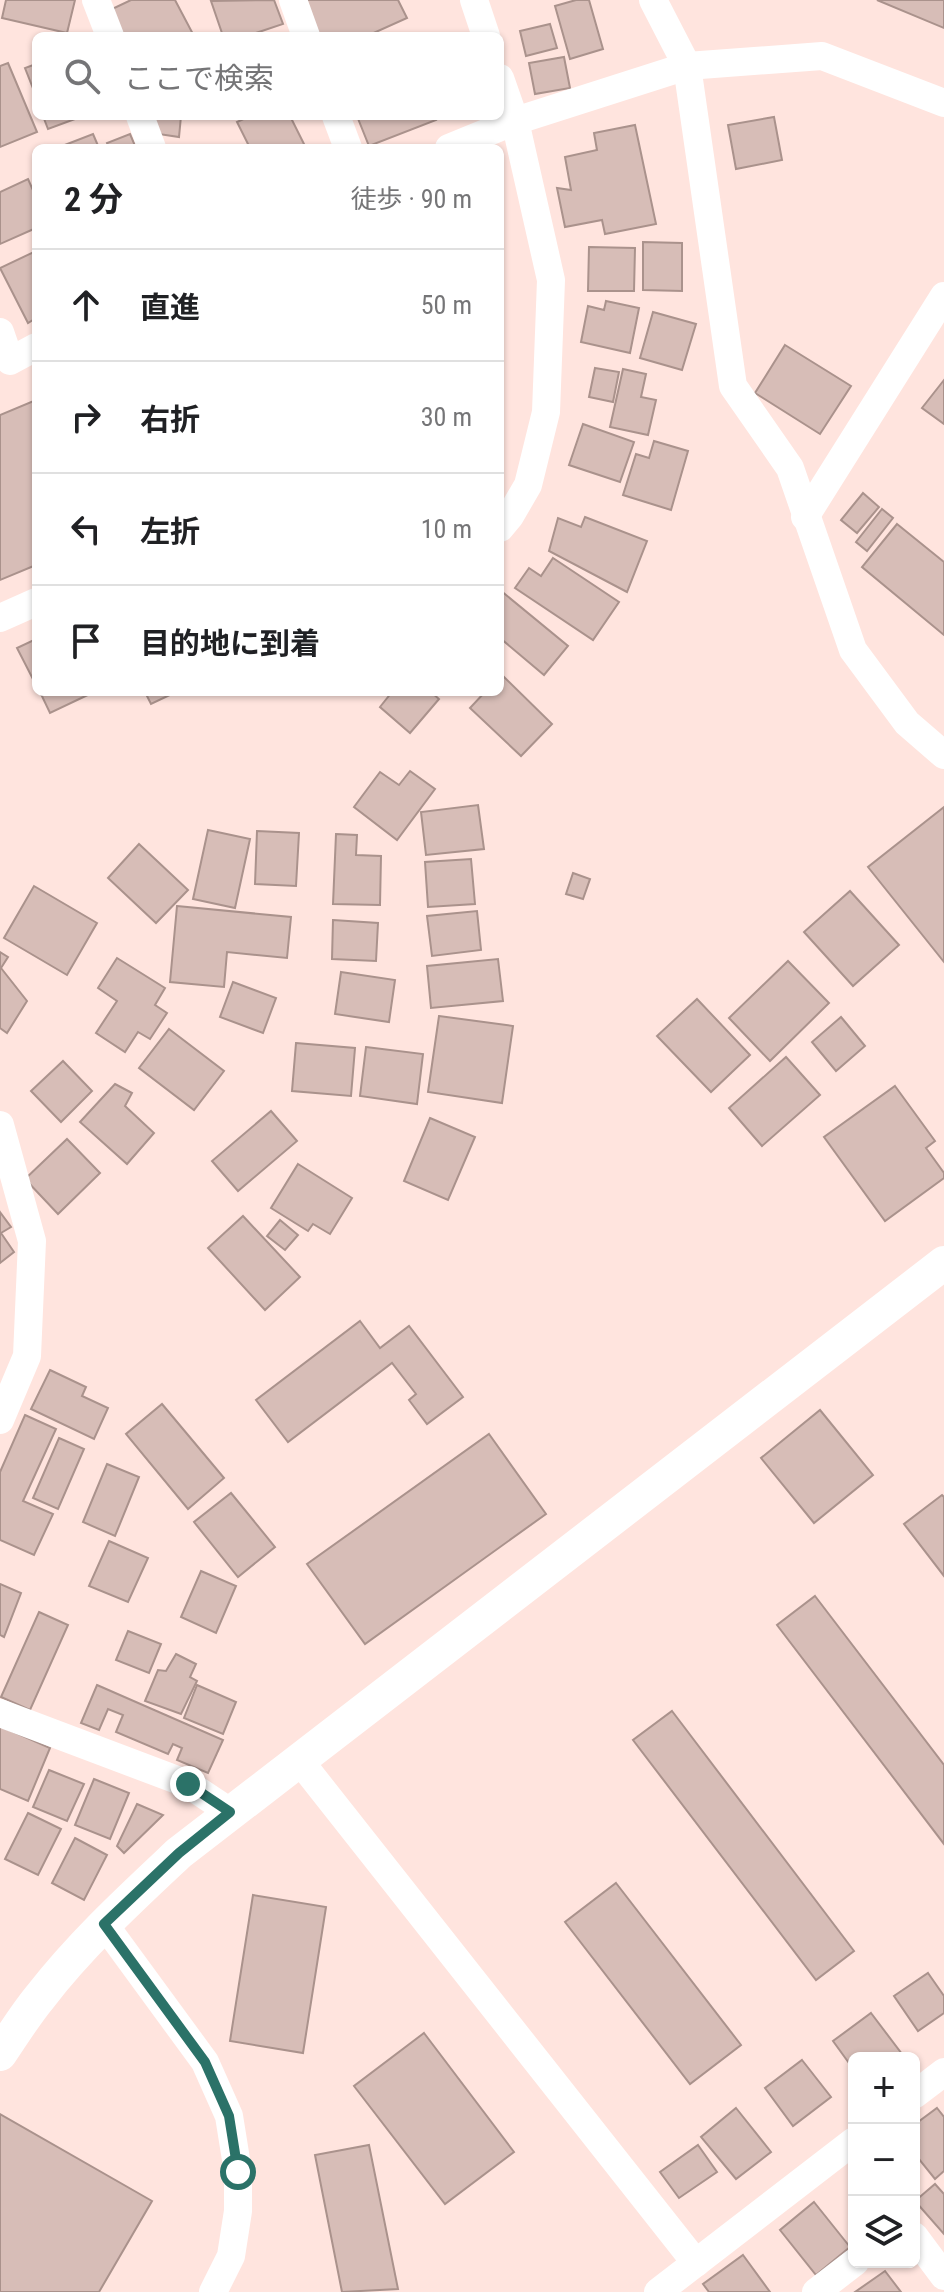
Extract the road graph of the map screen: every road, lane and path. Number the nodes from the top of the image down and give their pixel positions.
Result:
1 (96, 0) edge
2 (293, 0) edge
3 (474, 0) edge
4 (653, 0) edge
5 (108, 32) edge
6 (305, 32) edge
7 (485, 32) edge
8 (687, 66) junction
9 (504, 89) edge
10 (944, 103) edge
11 (142, 120) edge
12 (338, 120) edge
13 (515, 121) junction
14 (150, 144) edge
15 (346, 144) edge
16 (459, 144) edge
17 (944, 296) edge
18 (0, 332) edge
19 (32, 349) edge
20 (805, 517) junction
21 (504, 522) edge
22 (32, 604) edge
23 (0, 618) edge
24 (944, 755) edge
25 (0, 1125) edge
26 (944, 1263) edge
27 (0, 1420) edge
28 (0, 1713) edge
29 (299, 1760) junction
30 (230, 1812) junction
31 (104, 1924) junction
32 (0, 2054) edge
33 (944, 2072) edge
34 (920, 2090) edge
35 (848, 2146) edge
36 (920, 2244) edge
37 (696, 2263) junction
38 (848, 2267) edge
39 (944, 2276) edge
40 (213, 2292) edge
41 (658, 2292) edge
42 (816, 2292) edge

1 - 5 street
2 - 6 street
3 - 7 street
4 - 8 street
8 - 10 street
8 - 13 street
8 - 20 street
9 - 13 street
11 - 14 street
12 - 15 street
13 - 16 street
13 - 21 street
17 - 20 street
18 - 19 street
20 - 24 street
22 - 23 street
25 - 27 street
26 - 29 street
28 - 30 street
29 - 30 street
29 - 37 street
30 - 31 street
31 - 32 street
31 - 40 street
33 - 34 street
35 - 37 street
36 - 39 street
37 - 41 street
38 - 42 street

